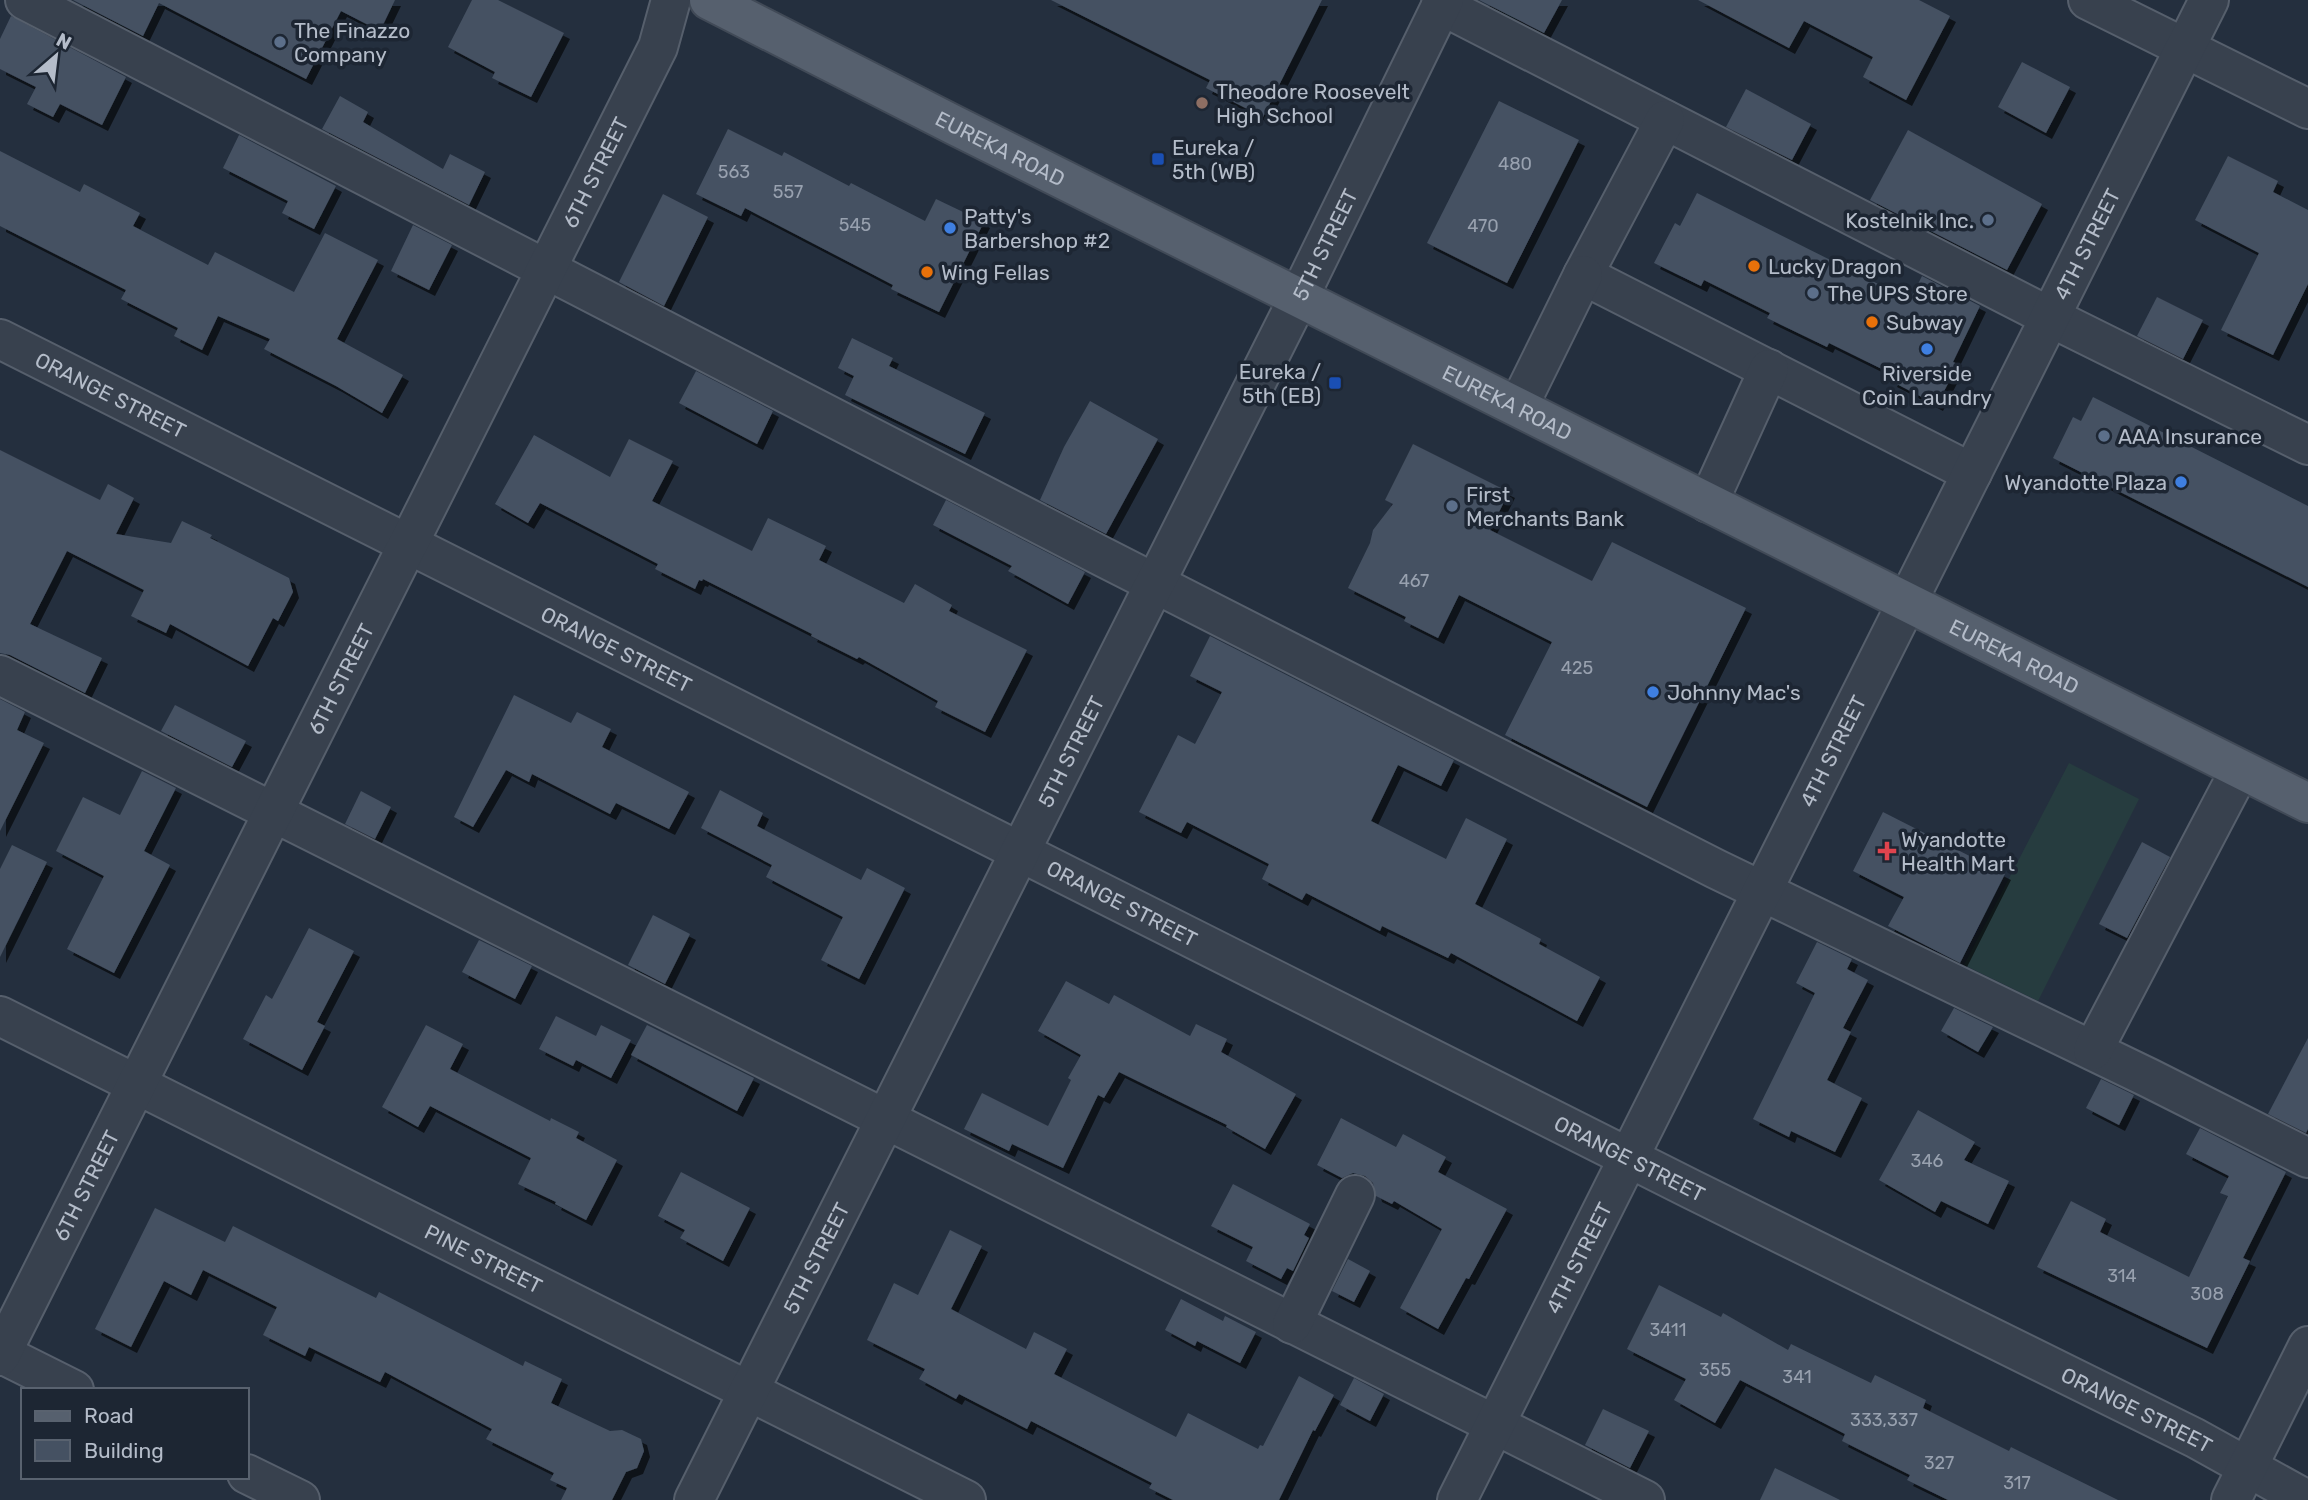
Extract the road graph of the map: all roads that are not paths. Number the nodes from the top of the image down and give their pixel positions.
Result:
1 (25, 0) edge
2 (671, 0) edge
3 (709, 0) edge
4 (2088, 0) edge
5 (2209, 0) edge
6 (1443, 3) edge
7 (2185, 48) junction
8 (2308, 109) edge
9 (1665, 120) junction
10 (546, 270) junction
11 (1583, 275) junction
12 (1298, 297) junction
13 (2050, 317) junction
14 (0, 339) edge
15 (1769, 369) junction
16 (1518, 407) junction
17 (2308, 445) edge
18 (1972, 473) junction
19 (1708, 503) junction
20 (408, 545) junction
21 (1155, 583) junction
22 (1907, 603) junction
23 (0, 675) edge
24 (2240, 770) junction
25 (2308, 803) edge
26 (274, 812) junction
27 (1020, 852) junction
28 (1762, 892) junction
29 (0, 1016) edge
30 (2093, 1050) junction
31 (136, 1085) junction
32 (885, 1119) junction
33 (1629, 1158) junction
34 (2308, 1158) edge
35 (1355, 1195) dead end
36 (1292, 1324) junction
37 (2308, 1346) edge
38 (0, 1354) edge
39 (70, 1388) edge
40 (749, 1391) junction
41 (1494, 1426) junction
42 (2248, 1465) junction
43 (248, 1474) edge
44 (300, 1500) edge
45 (694, 1500) edge
46 (966, 1500) edge
47 (1457, 1500) edge
48 (1645, 1500) edge
49 (2231, 1500) edge
50 (2307, 1500) edge

1 - 10 street
2 - 10 street, 6TH STREET
3 - 12 main road, EUREKA ROAD
4 - 7 street
5 - 7 street, 4TH STREET
6 - 9 street
6 - 12 street, 5TH STREET
7 - 8 street
7 - 13 street, 4TH STREET
9 - 11 street
9 - 13 street
10 - 20 street, 6TH STREET
10 - 21 street
11 - 15 street
11 - 16 street
12 - 16 main road, EUREKA ROAD
12 - 21 street, 5TH STREET
13 - 17 street
13 - 18 street, 4TH STREET
14 - 20 street, ORANGE STREET
15 - 18 street
15 - 19 street
16 - 19 main road, EUREKA ROAD
18 - 22 street, 4TH STREET
19 - 22 main road, EUREKA ROAD
20 - 26 street, 6TH STREET
20 - 27 street, ORANGE STREET
21 - 27 street, 5TH STREET
21 - 28 street
22 - 24 main road, EUREKA ROAD
22 - 28 street, 4TH STREET
23 - 26 street
24 - 25 main road, EUREKA ROAD
24 - 30 street
26 - 31 street, 6TH STREET
26 - 32 street
27 - 32 street, 5TH STREET
27 - 33 street, ORANGE STREET
28 - 30 street
28 - 33 street, 4TH STREET
29 - 31 street, PINE STREET
30 - 34 street
31 - 38 street, 6TH STREET
31 - 40 street, PINE STREET
32 - 36 street
32 - 40 street, 5TH STREET
33 - 41 street, 4TH STREET
33 - 42 street, ORANGE STREET
35 - 36 street
36 - 41 street
37 - 42 street
38 - 39 street
40 - 45 street, 5TH STREET
40 - 46 street, PINE STREET
41 - 47 street, 4TH STREET
41 - 48 street
42 - 49 street
42 - 50 street, ORANGE STREET
43 - 44 street

